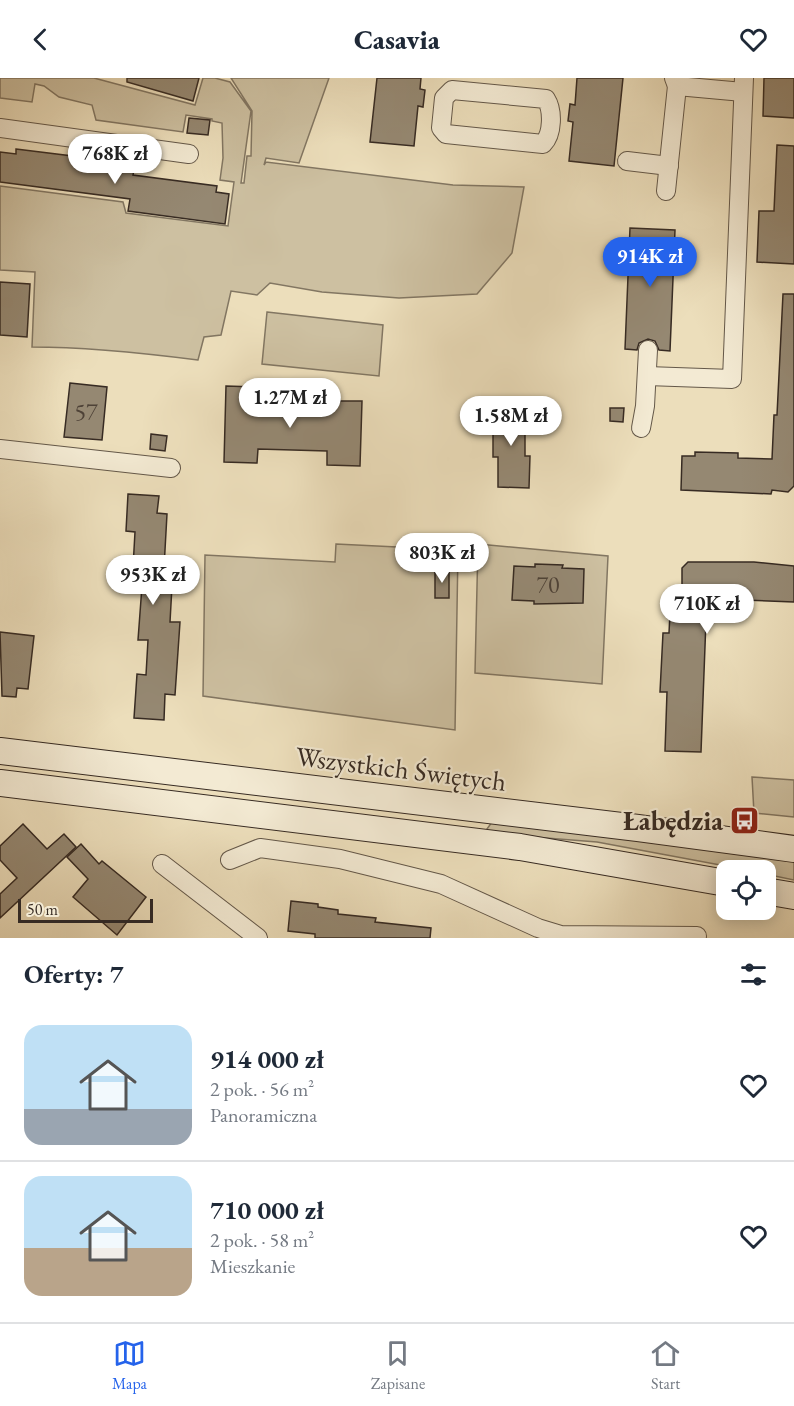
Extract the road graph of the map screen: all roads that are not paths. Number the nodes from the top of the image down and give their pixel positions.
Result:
1 (676, 82) edge
2 (484, 85) edge
3 (744, 85) edge
4 (0, 128) edge
5 (189, 154) dead end
6 (627, 161) dead end
7 (669, 166) junction
8 (666, 191) dead end
9 (648, 350) dead end
10 (647, 376) junction
11 (641, 428) dead end
12 (0, 449) edge
13 (171, 468) dead end
14 (0, 751) edge
15 (0, 783) edge
16 (791, 848) edge
17 (230, 860) dead end
18 (162, 864) dead end
19 (716, 881) edge
20 (776, 893) edge
21 (794, 896) edge
22 (697, 936) dead end
23 (561, 937) edge
24 (258, 938) edge

1 - 3 street
1 - 7 street
2 - 2 street
3 - 10 street
4 - 5 street
6 - 7 street
7 - 8 street
9 - 10 street
10 - 11 street
12 - 13 street
14 - 16 street, Wszystkich Świętych
15 - 19 street
17 - 23 street
18 - 24 street
20 - 21 street
22 - 23 street

